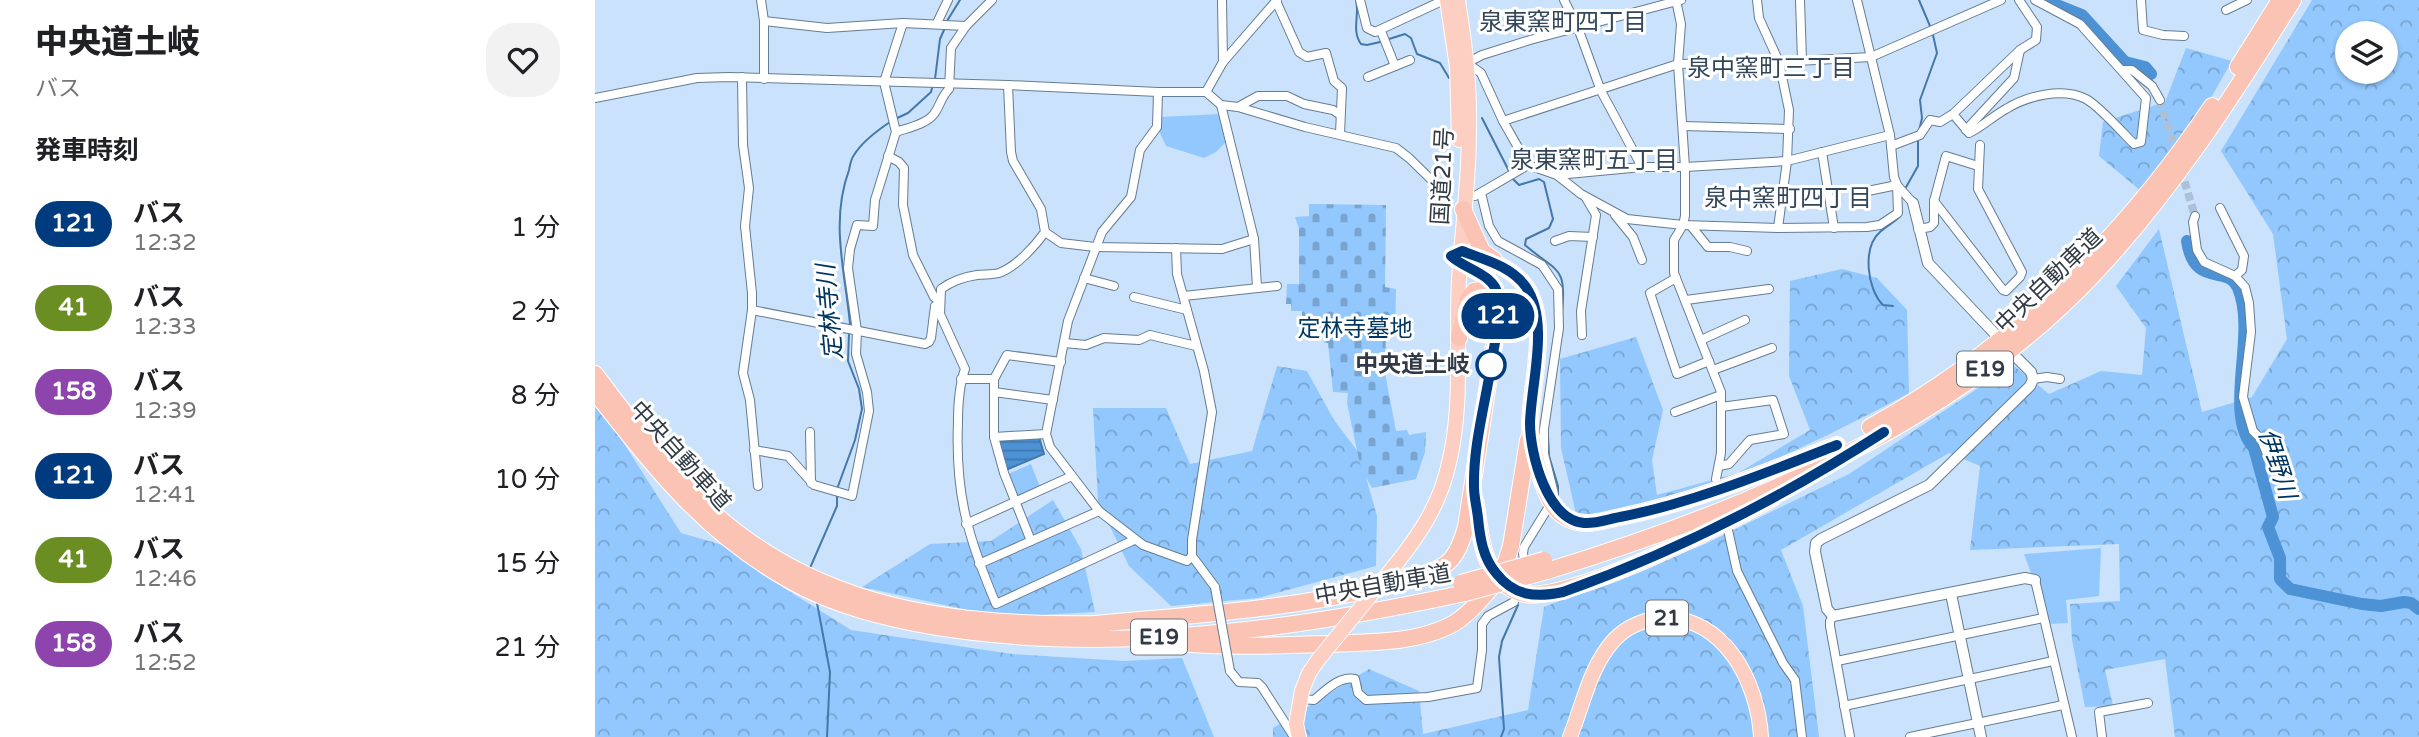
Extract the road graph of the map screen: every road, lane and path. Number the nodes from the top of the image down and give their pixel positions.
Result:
1 (761, 0) edge
2 (948, 0) edge
3 (992, 0) edge
4 (1221, 0) edge
5 (1360, 0) edge
6 (1446, 0) edge
7 (1458, 0) edge
8 (1564, 0) edge
9 (1678, 0) edge
10 (1757, 0) edge
11 (1800, 0) edge
12 (1857, 0) edge
13 (2001, 0) edge
14 (2019, 0) edge
15 (2035, 0) edge
16 (2141, 0) edge
17 (2247, 0) edge
18 (2280, 0) edge
19 (2293, 0) edge
20 (1276, 1) edge
21 (2226, 10) dead end
22 (764, 21) junction
23 (903, 23) junction
24 (937, 23) junction
25 (966, 26) junction
26 (1578, 28) junction
27 (2184, 36) dead end
28 (1384, 37) junction
29 (2020, 50) junction
30 (1871, 57) junction
31 (1410, 60) dead end
32 (1802, 60) junction
33 (1223, 62) junction
34 (1779, 62) junction
35 (1467, 63) junction
36 (1678, 64) junction
37 (1395, 66) junction
38 (2122, 70) junction
39 (742, 77) junction
40 (1368, 77) dead end
41 (764, 79) junction
42 (884, 82) junction
43 (949, 83) junction
44 (1008, 85) junction
45 (1601, 91) junction
46 (1158, 92) junction
47 (1206, 92) junction
48 (595, 98) edge
49 (2160, 100) tunnel mouth
50 (1221, 105) junction
51 (1238, 107) junction
52 (1339, 114) junction
53 (1953, 114) junction
54 (1503, 121) junction
55 (1683, 126) junction
56 (1790, 129) junction
57 (1966, 130) junction
58 (896, 132) junction
59 (1340, 134) junction
60 (1889, 135) junction
61 (1980, 145) dead end
62 (1891, 146) junction
63 (1822, 152) junction
64 (888, 156) junction
65 (1787, 161) junction
66 (1528, 166) junction
67 (1978, 166) junction
68 (1642, 167) junction
69 (1685, 167) junction
70 (1557, 175) junction
71 (1904, 192) junction
72 (1858, 193) dead end
73 (1447, 195) dead end
74 (1584, 196) junction
75 (1934, 201) junction
76 (2220, 208) dead end
77 (1463, 209) junction
78 (1614, 213) junction
79 (2195, 216) tunnel mouth
80 (1687, 225) junction
81 (1778, 228) junction
82 (1834, 228) junction
83 (1918, 229) junction
84 (1045, 232) junction
85 (1593, 237) junction
86 (1254, 239) junction
87 (1555, 241) dead end
88 (1095, 247) junction
89 (1176, 248) junction
90 (1747, 251) dead end
91 (1458, 257) junction
92 (1642, 260) dead end
93 (1503, 267) junction
94 (2235, 276) junction
95 (1084, 278) junction
96 (1676, 278) junction
97 (1114, 286) dead end
98 (1277, 286) dead end
99 (1257, 287) junction
100 (1495, 288) junction
101 (1769, 289) dead end
102 (1184, 296) junction
103 (1133, 297) dead end
104 (938, 300) junction
105 (1686, 300) junction
106 (752, 310) junction
107 (1187, 310) junction
108 (1745, 320) dead end
109 (857, 331) junction
110 (1582, 335) dead end
111 (1996, 335) dead end
112 (1459, 338) junction
113 (1701, 340) junction
114 (1064, 343) junction
115 (1196, 346) junction
116 (1772, 348) dead end
117 (2017, 358) dead end
118 (1061, 362) junction
119 (1711, 365) junction
120 (595, 374) edge
121 (961, 379) junction
122 (994, 379) junction
123 (2033, 379) junction
124 (2060, 379) dead end
125 (595, 392) edge
126 (994, 392) junction
127 (1721, 395) junction
128 (1053, 400) junction
129 (1721, 407) junction
130 (1675, 412) dead end
131 (1530, 424) junction
132 (810, 432) dead end
133 (1884, 432) junction
134 (1046, 434) junction
135 (994, 437) junction
136 (1837, 445) junction
137 (754, 450) junction
138 (2267, 454) dead end
139 (1719, 466) junction
140 (1072, 477) junction
141 (1716, 479) dead end
142 (1444, 480) junction
143 (811, 483) junction
144 (758, 486) dead end
145 (1474, 486) junction
146 (1554, 494) dead end
147 (1014, 502) junction
148 (1548, 508) dead end
149 (1099, 511) junction
150 (966, 524) junction
151 (1728, 530) dead end
152 (1134, 540) junction
153 (1031, 541) junction
154 (1192, 556) junction
155 (979, 564) junction
156 (1546, 566) junction
157 (777, 567) junction
158 (2035, 580) joint
159 (1527, 583) dead end
160 (1463, 588) junction
161 (1951, 594) junction
162 (854, 601) junction
163 (1514, 602) dead end
164 (1833, 616) junction
165 (2043, 618) junction
166 (1096, 624) junction
167 (1960, 635) junction
168 (1144, 639) junction
169 (1836, 661) junction
170 (2053, 661) junction
171 (1969, 678) junction
172 (1301, 695) junction
173 (2148, 703) dead end
174 (2063, 705) junction
175 (1844, 706) junction
176 (1977, 721) junction
177 (1297, 737) edge
178 (1570, 737) edge
179 (1762, 737) edge
180 (1802, 737) edge
181 (1850, 737) edge
182 (1910, 737) edge
183 (1981, 737) edge
184 (2072, 737) edge
185 (2102, 737) edge

1 - 22 street
2 - 24 street
3 - 25 street
4 - 33 street
5 - 28 street
6 - 28 street
6 - 91 highway, 国道21号
7 - 35 highway, 国道21号
8 - 26 street
9 - 26 street
9 - 36 street
10 - 34 street
11 - 32 street
12 - 30 street
13 - 30 street
14 - 29 street
15 - 38 street
16 - 27 street
17 - 21 street
18 - 136 highway, 中央自動車道 / E19
19 - 133 highway, 中央自動車道 / E19
20 - 33 street
20 - 52 street
22 - 23 street
22 - 41 street
23 - 24 street
23 - 42 street
24 - 25 street
25 - 43 street
26 - 35 street
26 - 45 street
28 - 37 street
29 - 53 street
29 - 57 street
30 - 32 street
30 - 60 street
31 - 37 street
32 - 34 street
33 - 47 street
34 - 36 street
34 - 56 street
35 - 54 street
35 - 77 highway, 国道21号
36 - 45 street
36 - 55 street
37 - 40 street
38 - 49 street
38 - 57 street
39 - 41 street
39 - 48 street
39 - 106 street
41 - 42 street
42 - 43 street
42 - 58 street
43 - 44 street
43 - 58 street
44 - 46 street
44 - 84 street
45 - 54 street
45 - 68 street
46 - 47 street
46 - 88 street
47 - 50 street
50 - 51 street
50 - 86 street
51 - 52 street
51 - 59 street
52 - 59 street
53 - 57 street
53 - 62 street
54 - 66 street
55 - 56 street
55 - 69 street
56 - 65 street
58 - 64 street
59 - 73 street
60 - 62 street
60 - 63 street
61 - 67 street
62 - 71 street
63 - 65 street
63 - 82 street
64 - 104 street
64 - 109 street
65 - 69 street
65 - 81 street
66 - 70 street
66 - 146 street
67 - 75 street
67 - 75 street
68 - 69 street
68 - 70 street
69 - 80 street
70 - 74 street
71 - 72 street
71 - 82 street
71 - 83 street
74 - 78 street
74 - 85 street
75 - 83 street
76 - 94 street
77 - 91 highway, 国道21号
77 - 93 highway
78 - 80 street
78 - 92 street
79 - 94 street
80 - 81 street
80 - 90 street
80 - 96 street
81 - 82 street
83 - 111 street
84 - 88 street
84 - 104 street
85 - 87 street
85 - 110 street
86 - 89 street
86 - 99 street
88 - 89 street
88 - 95 street
89 - 102 street
91 - 93 highway
91 - 100 highway
91 - 112 highway, 国道21号
91 - 142 highway, 国道21号
93 - 131 highway
94 - 138 street
95 - 97 street
95 - 114 street
96 - 105 street
96 - 119 street
98 - 99 street
99 - 102 street
100 - 112 highway
100 - 145 highway
101 - 105 street
102 - 107 street
103 - 107 street
104 - 109 street
104 - 121 street
105 - 113 street
106 - 109 street
106 - 137 street
107 - 115 street
108 - 113 street
109 - 143 street
112 - 142 highway, 国道21号
113 - 119 street
114 - 115 street
114 - 118 street
115 - 154 street
116 - 119 street
117 - 123 street
118 - 122 street
118 - 128 street
119 - 127 street
120 - 157 highway, 中央自動車道 / E19
121 - 122 street
121 - 150 street
122 - 126 street
123 - 124 street
123 - 164 street
125 - 157 highway, 中央自動車道 / E19
126 - 128 street
126 - 135 street
127 - 129 street
127 - 130 street
128 - 134 street
129 - 139 street
129 - 139 street
131 - 136 highway
131 - 168 highway
132 - 143 street
133 - 145 highway
133 - 156 highway, 中央自動車道 / E19
134 - 135 street
134 - 140 street
135 - 147 street
136 - 156 highway, 中央自動車道 / E19
137 - 143 street
137 - 144 street
139 - 141 street
140 - 147 street
140 - 149 street
142 - 172 highway, 国道21号, bridge
145 - 166 highway
147 - 150 street
147 - 153 street
148 - 159 street
149 - 152 street
149 - 153 street
150 - 155 street
151 - 180 street
152 - 154 street
152 - 155 street
153 - 155 street
154 - 177 street, bridge
156 - 160 highway, 中央自動車道 / E19, bridge
157 - 162 highway, 中央自動車道 / E19
158 - 161 street
158 - 165 street
160 - 166 highway, 中央自動車道 / E19
160 - 168 highway, 中央自動車道 / E19
161 - 164 street
161 - 167 street
162 - 166 highway, 中央自動車道 / E19
162 - 168 highway, 中央自動車道 / E19
163 - 172 street
164 - 169 street
165 - 167 street
165 - 170 street
167 - 169 street
167 - 171 street
169 - 175 street
170 - 171 street
170 - 174 street
171 - 175 street
171 - 176 street
172 - 177 highway, 国道21号
173 - 185 street
174 - 176 street
174 - 184 street
175 - 181 street
176 - 182 street
176 - 183 street
178 - 179 highway, 21

